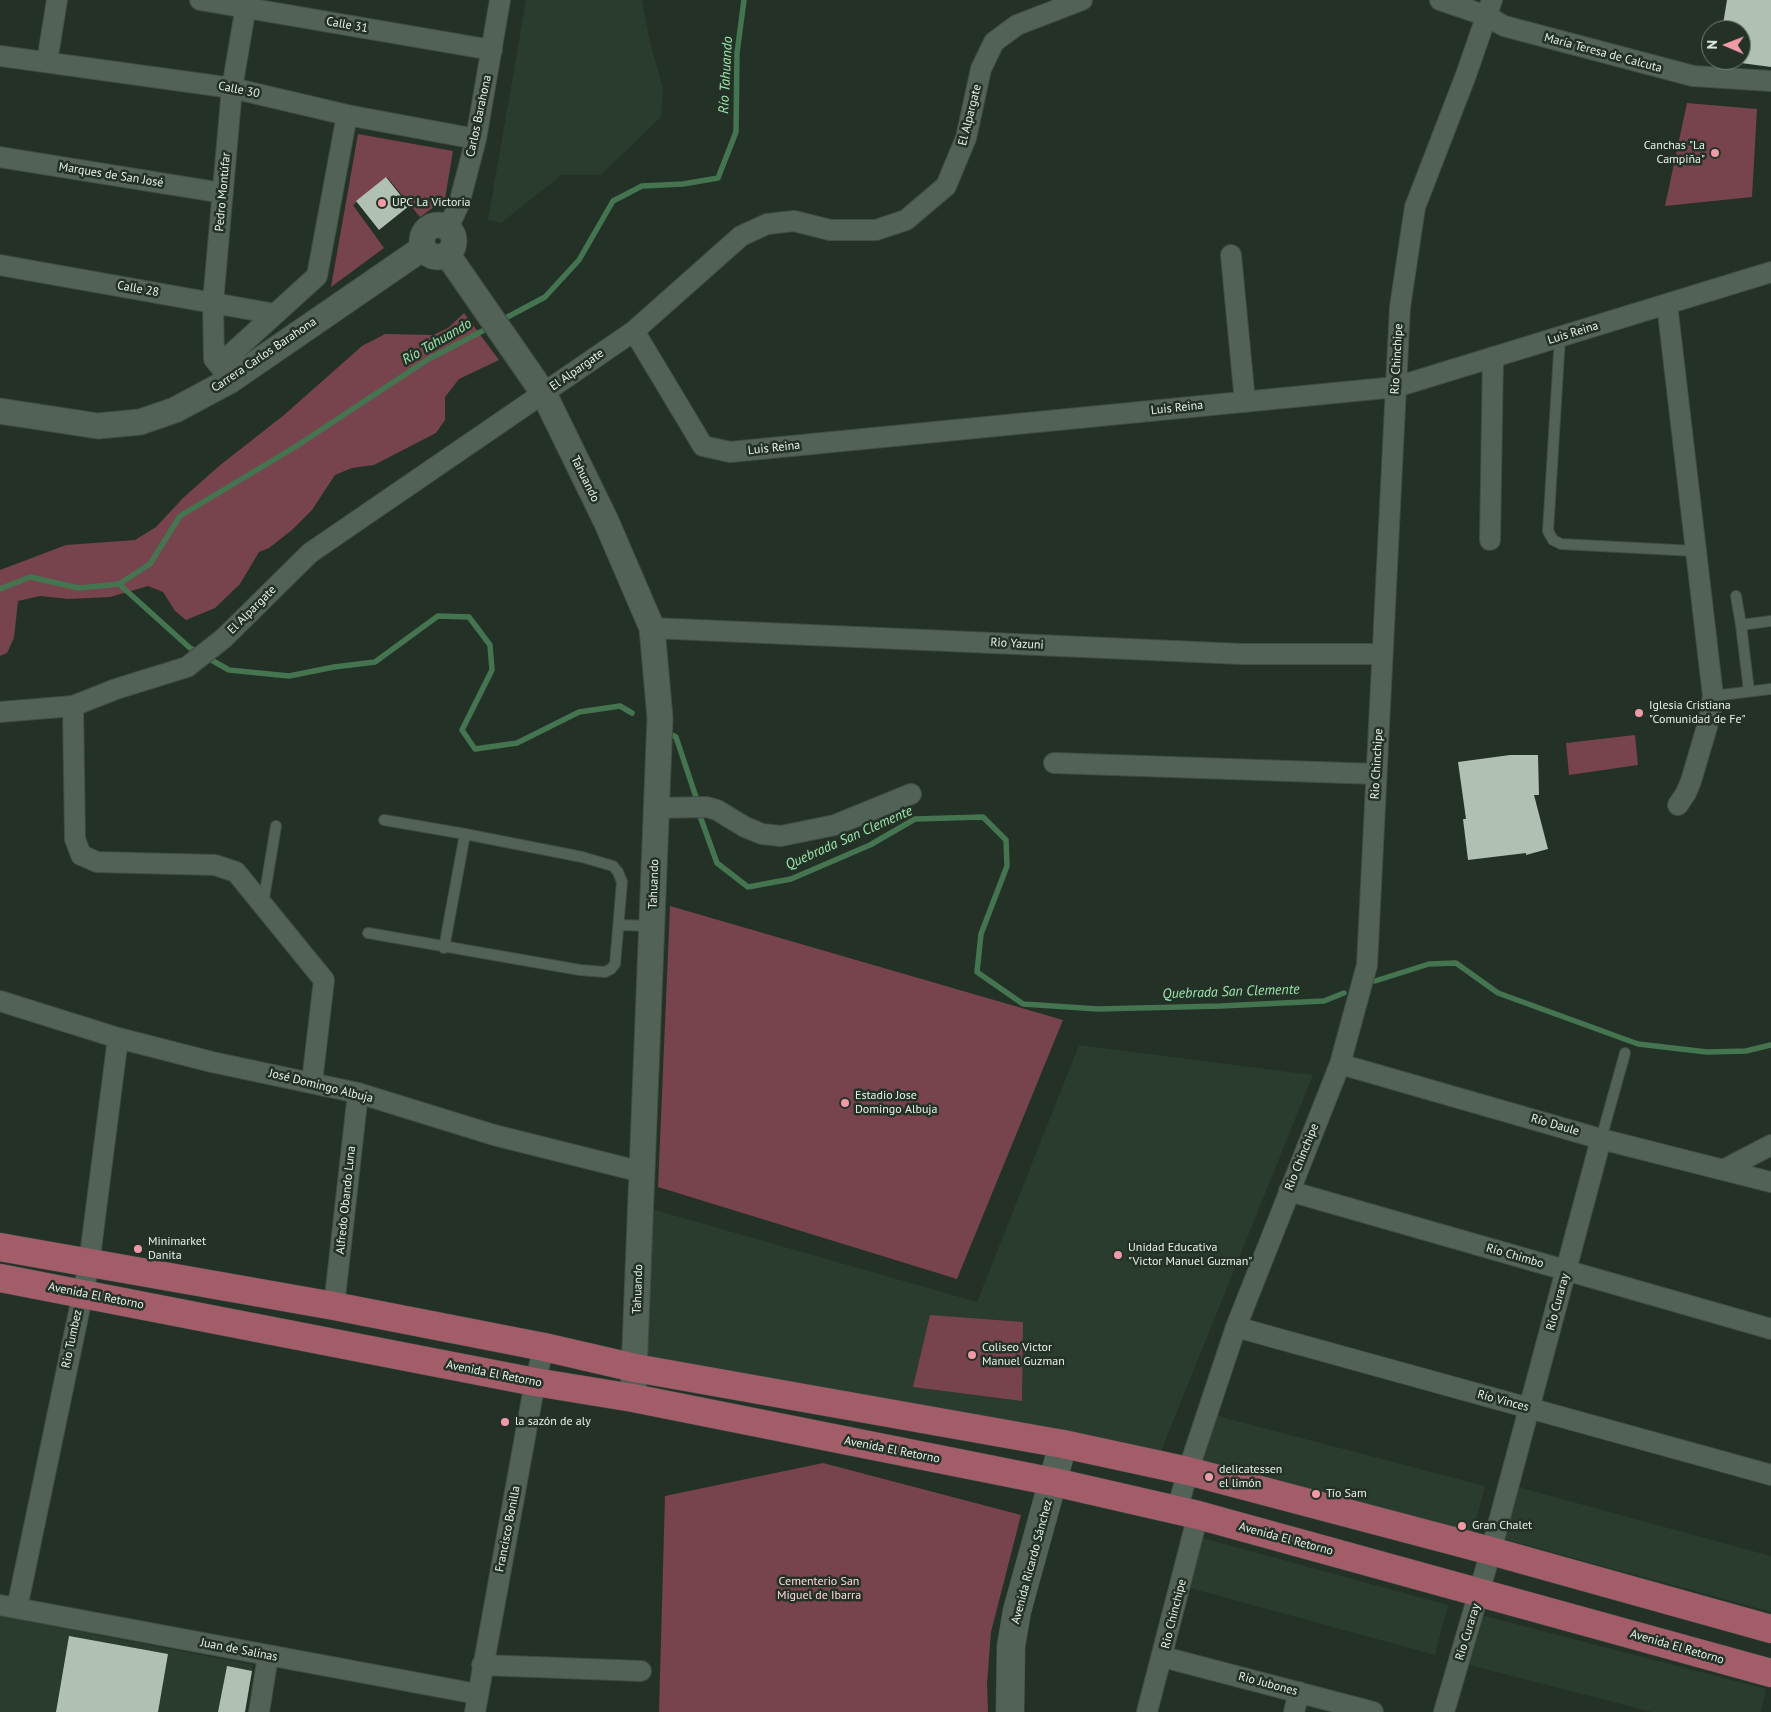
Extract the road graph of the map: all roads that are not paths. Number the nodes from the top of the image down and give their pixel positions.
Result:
1 (58, 0) edge
2 (200, 0) edge
3 (500, 0) edge
4 (1082, 0) edge
5 (1440, 0) edge
6 (247, 4) edge
7 (1490, 8) edge
8 (492, 50) junction
9 (0, 56) edge
10 (47, 62) junction
11 (1771, 81) edge
12 (232, 88) junction
13 (347, 115) junction
14 (476, 139) junction
15 (0, 157) edge
16 (223, 193) junction
17 (448, 228) junction
18 (423, 248) junction
19 (447, 254) junction
20 (1231, 255) dead end
21 (0, 265) edge
22 (1771, 272) edge
23 (213, 302) junction
24 (1667, 304) junction
25 (276, 314) junction
26 (634, 331) junction
27 (1560, 337) junction
28 (1493, 357) junction
29 (225, 373) junction
30 (539, 387) junction
31 (1396, 387) junction
32 (1245, 402) junction
33 (0, 411) edge
34 (1490, 540) dead end
35 (1695, 551) junction
36 (1736, 596) dead end
37 (1771, 621) edge
38 (1741, 625) junction
39 (652, 628) junction
40 (1382, 654) junction
41 (1771, 689) edge
42 (1749, 691) junction
43 (1713, 696) junction
44 (73, 706) junction
45 (0, 712) edge
46 (1054, 763) dead end
47 (1376, 774) junction
48 (911, 794) dead end
49 (1678, 805) dead end
50 (656, 808) junction
51 (384, 820) dead end
52 (276, 826) dead end
53 (465, 834) junction
54 (263, 905) junction
55 (620, 925) junction
56 (652, 926) junction
57 (368, 933) dead end
58 (444, 948) junction
59 (0, 1002) edge
60 (118, 1038) junction
61 (1625, 1053) dead end
62 (1340, 1064) junction
63 (312, 1082) junction
64 (358, 1093) junction
65 (1601, 1139) junction
66 (1771, 1146) edge
67 (1723, 1170) junction
68 (642, 1172) junction
69 (1771, 1182) edge
70 (1288, 1191) junction
71 (0, 1247) edge
72 (89, 1264) junction
73 (1566, 1270) junction
74 (0, 1278) edge
75 (82, 1293) junction
76 (334, 1306) junction
77 (1236, 1327) junction
78 (1771, 1329) edge
79 (544, 1346) junction
80 (635, 1368) junction
81 (535, 1382) junction
82 (633, 1398) junction
83 (1529, 1408) junction
84 (1063, 1444) junction
85 (1188, 1471) junction
86 (1771, 1475) edge
87 (1054, 1482) junction
88 (1188, 1512) junction
89 (1491, 1551) junction
90 (1480, 1592) junction
91 (8, 1606) edge
92 (1771, 1629) edge
93 (268, 1656) junction
94 (1163, 1657) junction
95 (482, 1665) junction
96 (640, 1671) dead end
97 (1771, 1673) edge
98 (1299, 1692) junction
99 (476, 1703) edge
100 (259, 1712) edge
101 (1010, 1712) edge
102 (1147, 1712) edge
103 (1294, 1712) edge
104 (1373, 1712) edge
105 (1444, 1712) edge

1 - 10 street
2 - 6 street, Calle 31
3 - 8 street, Carlos Barahona
4 - 26 street, El Alpargate
5 - 7 street, María Teresa de Calcuta
6 - 8 street, Calle 31
6 - 12 street, Pedro Montúfar
7 - 11 street, María Teresa de Calcuta
7 - 31 street, Rio Chinchipe
8 - 14 street, Carlos Barahona
9 - 10 street, Calle 30
10 - 12 street, Calle 30
12 - 13 street, Calle 30
12 - 16 street, Pedro Montúfar
13 - 14 street, Calle 30
13 - 25 street
14 - 17 street, Carlos Barahona
15 - 16 street, Marques de San José
16 - 23 street, Pedro Montúfar
17 - 18 street
17 - 19 street
18 - 19 street
18 - 29 street, Carrera Carlos Barahona
19 - 30 street, Tahuando
20 - 32 street
21 - 23 street, Calle 28
22 - 24 street, Luis Reina
23 - 25 street, Calle 28
23 - 29 street, Pedro Montúfar
24 - 27 street, Luis Reina
24 - 35 street
25 - 29 street
26 - 30 street, El Alpargate
26 - 32 street, Luis Reina
27 - 28 street, Luis Reina
27 - 35 lane
28 - 31 street, Luis Reina
28 - 34 street
29 - 33 street, Carrera Carlos Barahona
30 - 39 street, Tahuando
30 - 44 street, El Alpargate
31 - 32 street, Luis Reina
31 - 40 street, Rio Chinchipe
35 - 43 street
36 - 38 lane
37 - 38 lane
38 - 42 lane
39 - 40 street, Rio Yazuni
39 - 50 street, Tahuando
40 - 47 street, Rio Chinchipe
41 - 42 lane
42 - 43 lane
43 - 49 street
44 - 45 street, El Alpargate
44 - 54 street
46 - 47 street
47 - 62 street, Rio Chinchipe
48 - 50 street
50 - 56 street, Tahuando
51 - 53 lane
52 - 54 lane
53 - 55 lane
53 - 58 lane
54 - 63 street
55 - 56 lane
55 - 58 lane
56 - 68 street, Tahuando
57 - 58 lane
59 - 60 street, José Domingo Albuja
60 - 63 street, José Domingo Albuja
60 - 72 street, Rio Tumbez
61 - 65 lane, Río Curaray
62 - 65 street, Río Daule
62 - 70 street, Rio Chinchipe
63 - 64 street, José Domingo Albuja
64 - 68 street, José Domingo Albuja
64 - 76 street, Alfredo Obando Luna
65 - 67 street, Río Daule
65 - 73 street, Río Curaray
66 - 67 street
67 - 69 street, Río Daule
68 - 80 street, Tahuando
70 - 73 street, Río Chimbo
70 - 77 street, Rio Chinchipe
71 - 72 main road
72 - 75 street, Rio Tumbez
72 - 76 main road
73 - 78 street, Río Chimbo
73 - 83 street, Río Curaray
74 - 75 main road, Avenida El Retorno
75 - 81 main road, Avenida El Retorno
75 - 91 street, Rio Tumbez
76 - 79 main road
77 - 83 street, Río Vinces
77 - 85 street, Rio Chinchipe
79 - 80 main road
79 - 81 street, Francisco Bonilla
80 - 82 street, Tahuando
80 - 84 main road
81 - 82 main road, Avenida El Retorno
81 - 95 street, Francisco Bonilla
82 - 87 main road, Avenida El Retorno
83 - 86 street, Río Vinces
83 - 89 street, Río Curaray
84 - 85 main road
84 - 87 main road, Avenida Ricardo Sánchez
85 - 88 street, Rio Chinchipe
85 - 89 main road
87 - 88 main road, Avenida El Retorno
87 - 101 main road, Avenida Ricardo Sánchez
88 - 90 main road, Avenida El Retorno
88 - 94 street, Rio Chinchipe
89 - 90 street, Rio Curaray
89 - 92 main road
90 - 97 main road, Avenida El Retorno
90 - 105 street, Rio Curaray
91 - 93 street, Juan de Salinas
93 - 99 street, Juan de Salinas
93 - 100 street
94 - 98 street, Rio Jubones
94 - 102 street, Rio Chinchipe
95 - 96 street
95 - 99 street, Francisco Bonilla
98 - 103 street
98 - 104 street, Rio Jubones

